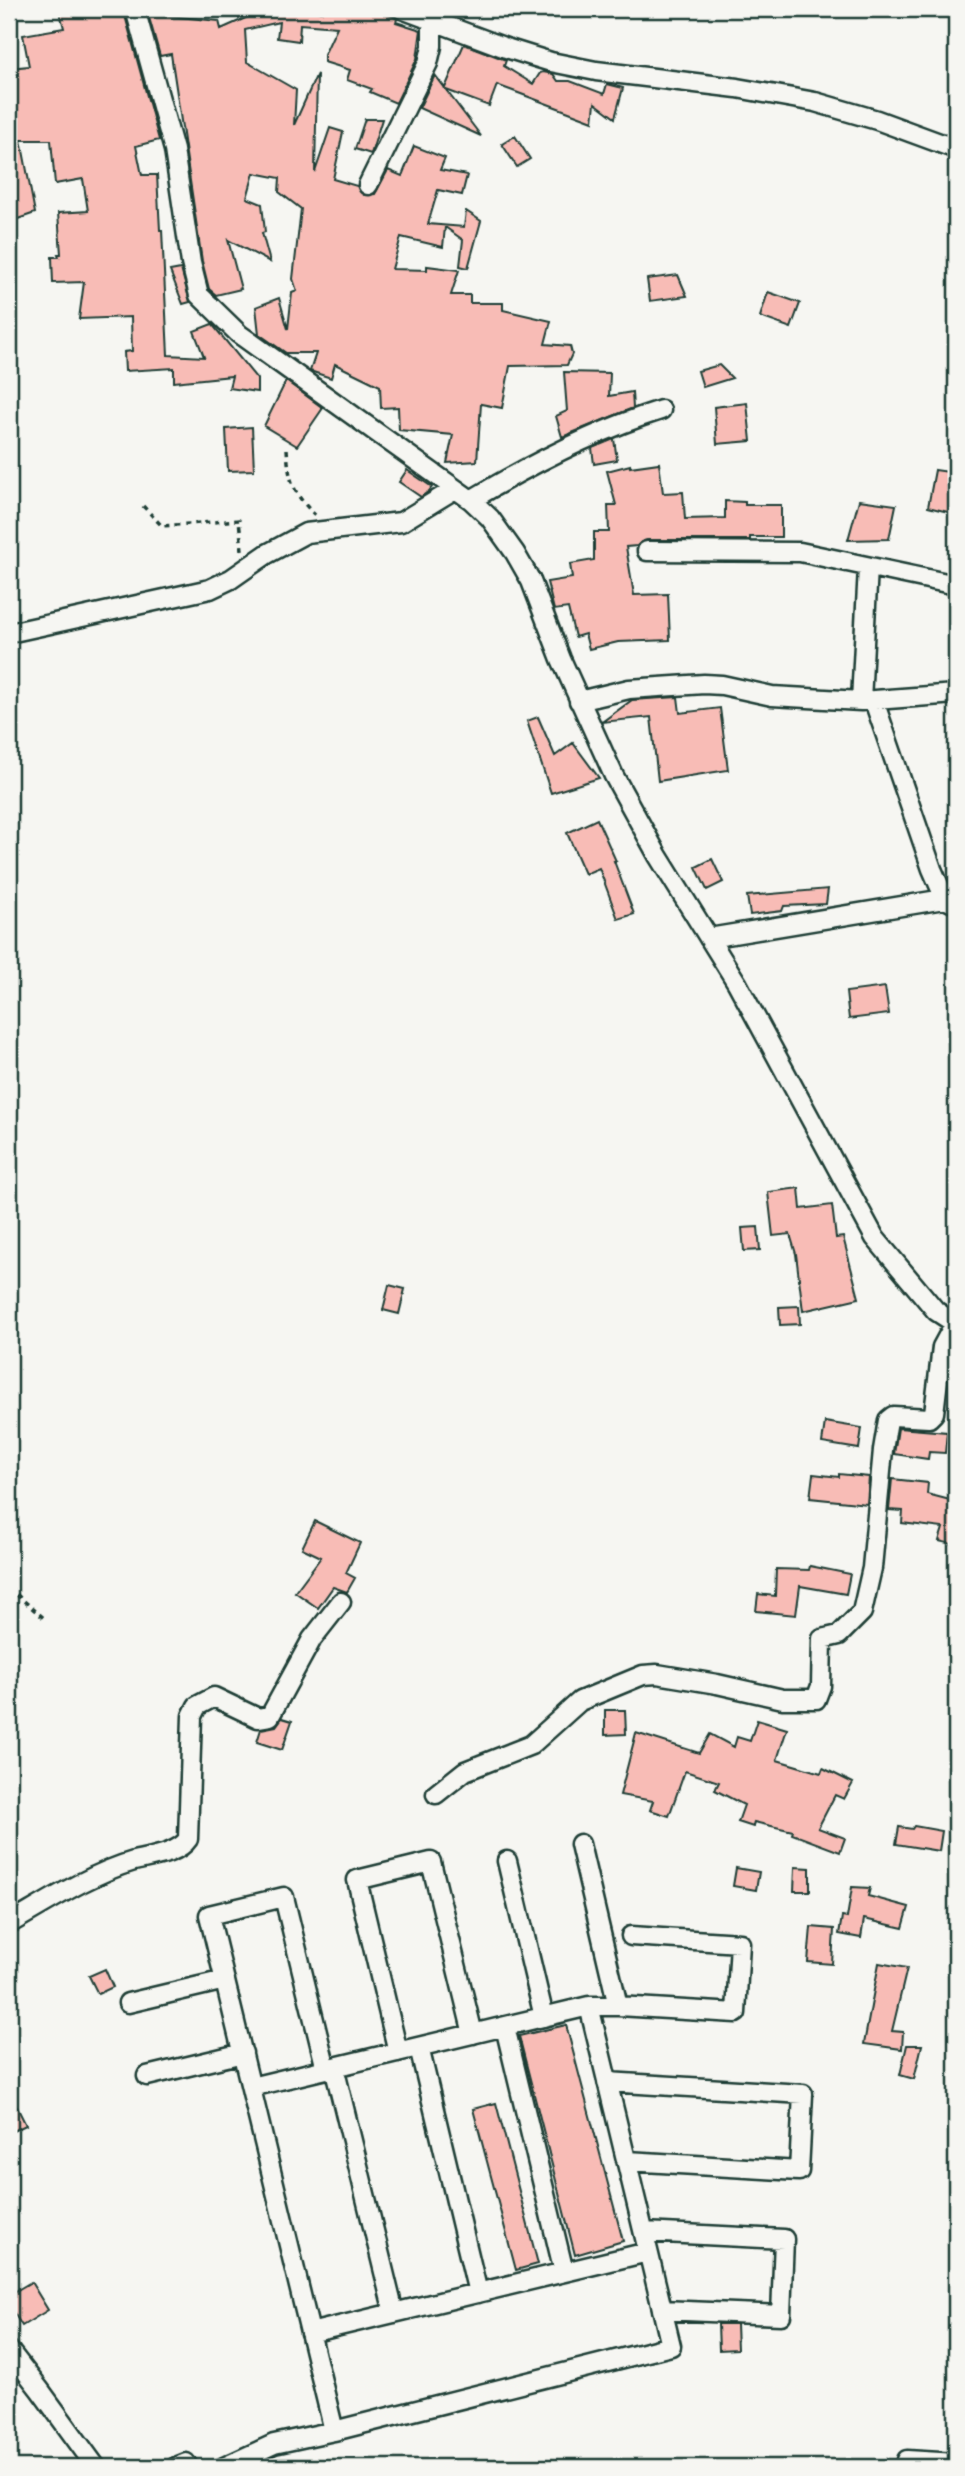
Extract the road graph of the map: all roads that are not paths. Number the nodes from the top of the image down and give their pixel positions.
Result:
1 (135, 9) edge
2 (402, 9) edge
3 (432, 20) junction
4 (956, 149) edge
5 (369, 185) dead end
6 (661, 410) dead end
7 (455, 489) junction
8 (471, 500) junction
9 (647, 551) dead end
10 (868, 567) junction
11 (956, 585) edge
12 (9, 633) edge
13 (956, 694) edge
14 (579, 701) junction
15 (867, 701) junction
16 (952, 900) edge
17 (709, 938) junction
18 (956, 1324) edge
19 (341, 1602) dead end
20 (436, 1794) dead end
21 (580, 1844) dead end
22 (507, 1861) dead end
23 (9, 1924) edge
24 (631, 1937) dead end
25 (225, 1980) junction
26 (128, 2003) dead end
27 (589, 2006) junction
28 (618, 2006) junction
29 (544, 2017) junction
30 (505, 2026) junction
31 (473, 2034) junction
32 (419, 2047) junction
33 (398, 2052) junction
34 (243, 2053) junction
35 (330, 2068) junction
36 (146, 2076) dead end
37 (607, 2082) junction
38 (251, 2087) junction
39 (627, 2161) junction
40 (644, 2232) junction
41 (648, 2252) junction
42 (564, 2272) junction
43 (478, 2293) junction
44 (662, 2310) junction
45 (394, 2313) junction
46 (310, 2333) junction
47 (9, 2350) edge
48 (334, 2431) junction
49 (956, 2463) edge
50 (96, 2467) edge
51 (176, 2467) edge
52 (188, 2467) edge
53 (224, 2467) edge
54 (909, 2467) edge

1 - 7 street
2 - 3 street
3 - 4 street
3 - 5 street
6 - 8 street
7 - 8 street
7 - 12 street
8 - 14 street
9 - 10 street
10 - 11 street
10 - 15 street
13 - 15 street
14 - 15 street
14 - 17 street
15 - 16 street
16 - 17 street
17 - 18 street
18 - 20 street
19 - 23 street
21 - 28 street
22 - 29 street
24 - 28 street
25 - 26 street
25 - 34 street
25 - 35 street
27 - 28 street
27 - 29 street
27 - 37 street
29 - 30 street
30 - 31 street
30 - 42 street
31 - 32 street
31 - 33 street
32 - 33 street
32 - 43 street
33 - 35 street
34 - 36 street
34 - 38 street
35 - 38 street
35 - 45 street
37 - 39 street
37 - 39 street
38 - 46 street
39 - 40 street
40 - 41 street
40 - 44 street
41 - 42 street
41 - 44 street
42 - 43 street
43 - 45 street
44 - 48 street
45 - 46 street
46 - 48 street
47 - 50 street
48 - 53 street
49 - 54 street
51 - 52 street

